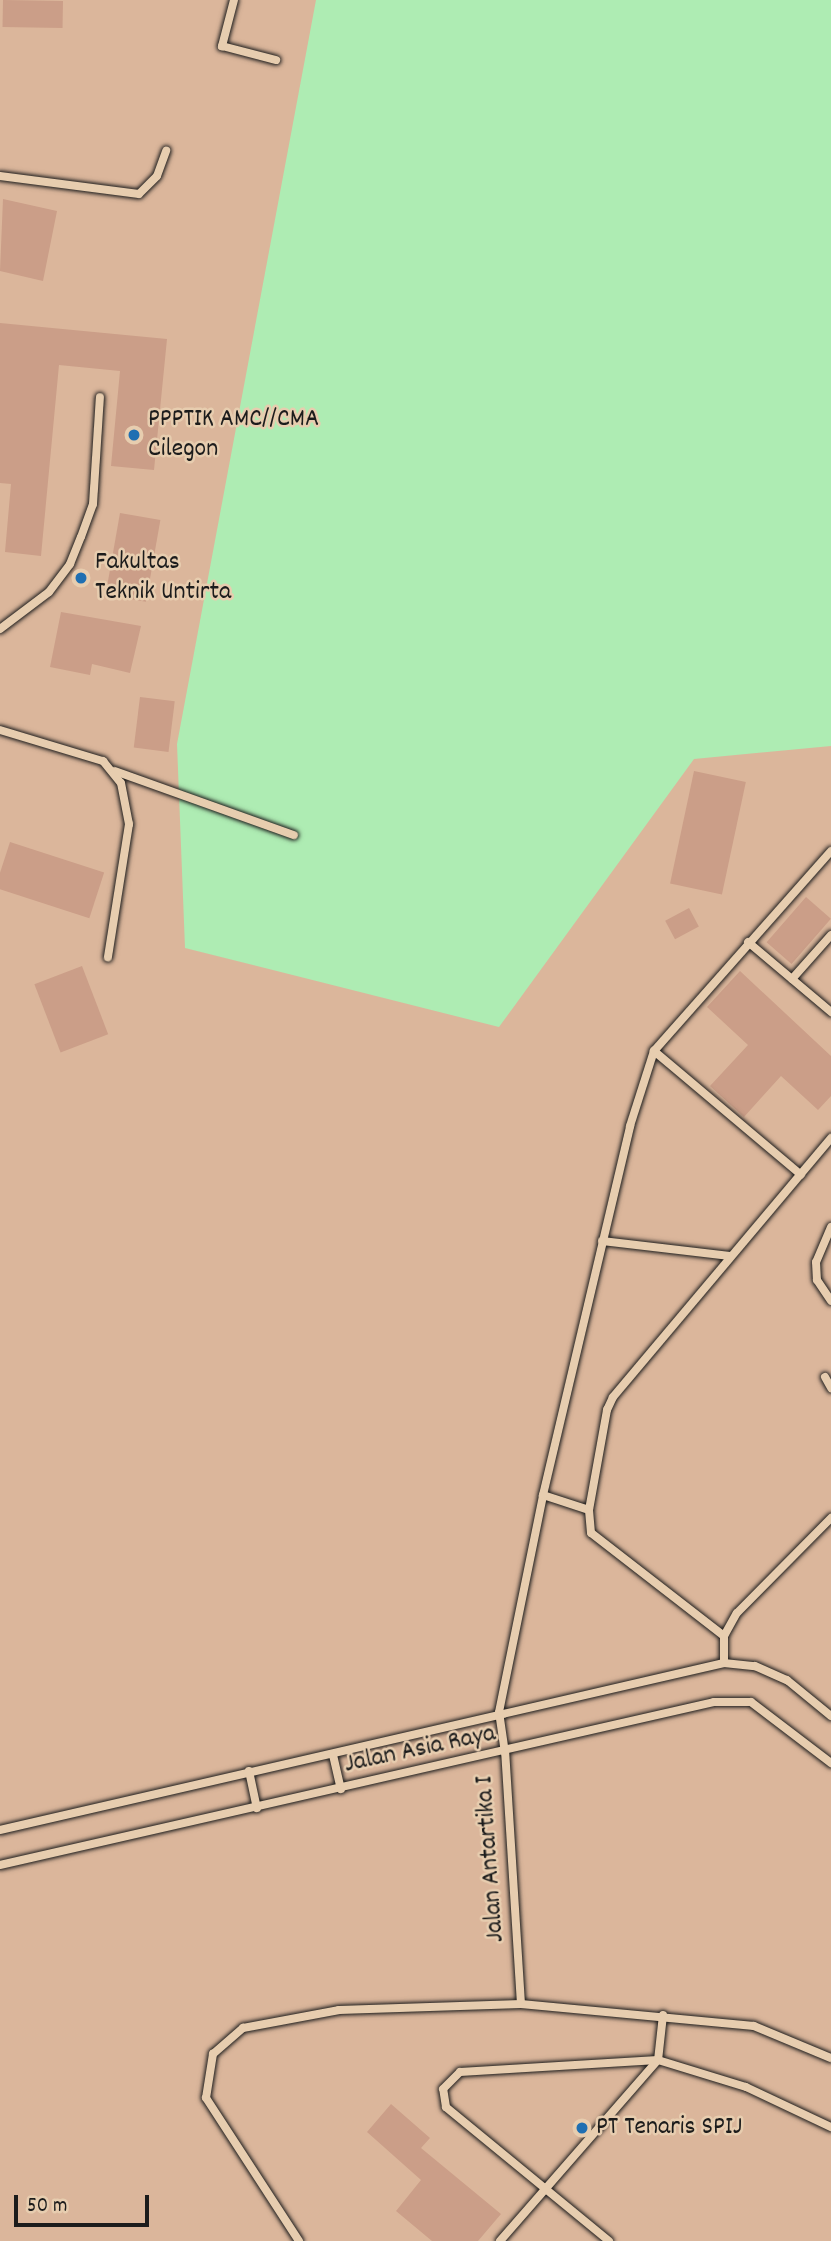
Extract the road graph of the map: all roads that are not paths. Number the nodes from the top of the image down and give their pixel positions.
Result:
1 (234, 0) edge
2 (276, 60) dead end
3 (166, 151) dead end
4 (0, 176) edge
5 (100, 397) dead end
6 (0, 628) edge
7 (0, 730) edge
8 (115, 771) junction
9 (293, 835) dead end
10 (831, 850) edge
11 (831, 935) edge
12 (748, 942) junction
13 (108, 957) dead end
14 (792, 979) junction
15 (831, 1012) edge
16 (654, 1051) junction
17 (831, 1138) edge
18 (801, 1175) junction
19 (831, 1227) edge
20 (602, 1241) junction
21 (730, 1256) junction
22 (831, 1301) edge
23 (825, 1377) dead end
24 (831, 1388) edge
25 (543, 1495) junction
26 (589, 1510) junction
27 (831, 1518) edge
28 (723, 1636) junction
29 (724, 1663) junction
30 (499, 1712) junction
31 (831, 1717) edge
32 (505, 1753) junction
33 (333, 1755) junction
34 (831, 1763) edge
35 (249, 1771) junction
36 (341, 1789) junction
37 (257, 1808) junction
38 (0, 1830) edge
39 (0, 1865) edge
40 (521, 2004) junction
41 (663, 2015) junction
42 (831, 2057) edge
43 (658, 2060) junction
44 (831, 2127) edge
45 (546, 2186) junction
46 (299, 2241) edge
47 (500, 2241) edge
48 (609, 2241) edge

1 - 2 lane
3 - 4 lane
5 - 6 lane
7 - 8 lane
8 - 9 lane
8 - 13 lane
10 - 12 lane
11 - 14 lane
12 - 14 lane
12 - 16 lane
14 - 15 lane
16 - 18 lane
16 - 20 lane, Jalan Antartika I
17 - 18 lane
18 - 21 lane
19 - 22 lane
20 - 21 lane
20 - 25 lane, Jalan Antartika I
21 - 26 lane
23 - 24 lane
25 - 26 lane
25 - 30 lane, Jalan Antartika I
26 - 28 lane
27 - 28 lane
28 - 29 lane
29 - 30 lane, Jalan Asia Raya
29 - 31 lane, Jalan Asia Raya
30 - 32 lane, Jalan Antartika I
30 - 33 lane, Jalan Asia Raya
32 - 34 lane, Jalan Asia Raya
32 - 36 lane, Jalan Asia Raya
32 - 40 lane, Jalan Antartika I
33 - 35 lane, Jalan Asia Raya
33 - 36 lane
35 - 37 lane
35 - 38 lane, Jalan Asia Raya
36 - 37 lane, Jalan Asia Raya
37 - 39 lane, Jalan Asia Raya
40 - 41 lane
40 - 46 lane
41 - 42 lane
41 - 43 lane
43 - 44 lane
43 - 45 lane
43 - 45 lane
45 - 47 lane
45 - 48 lane

